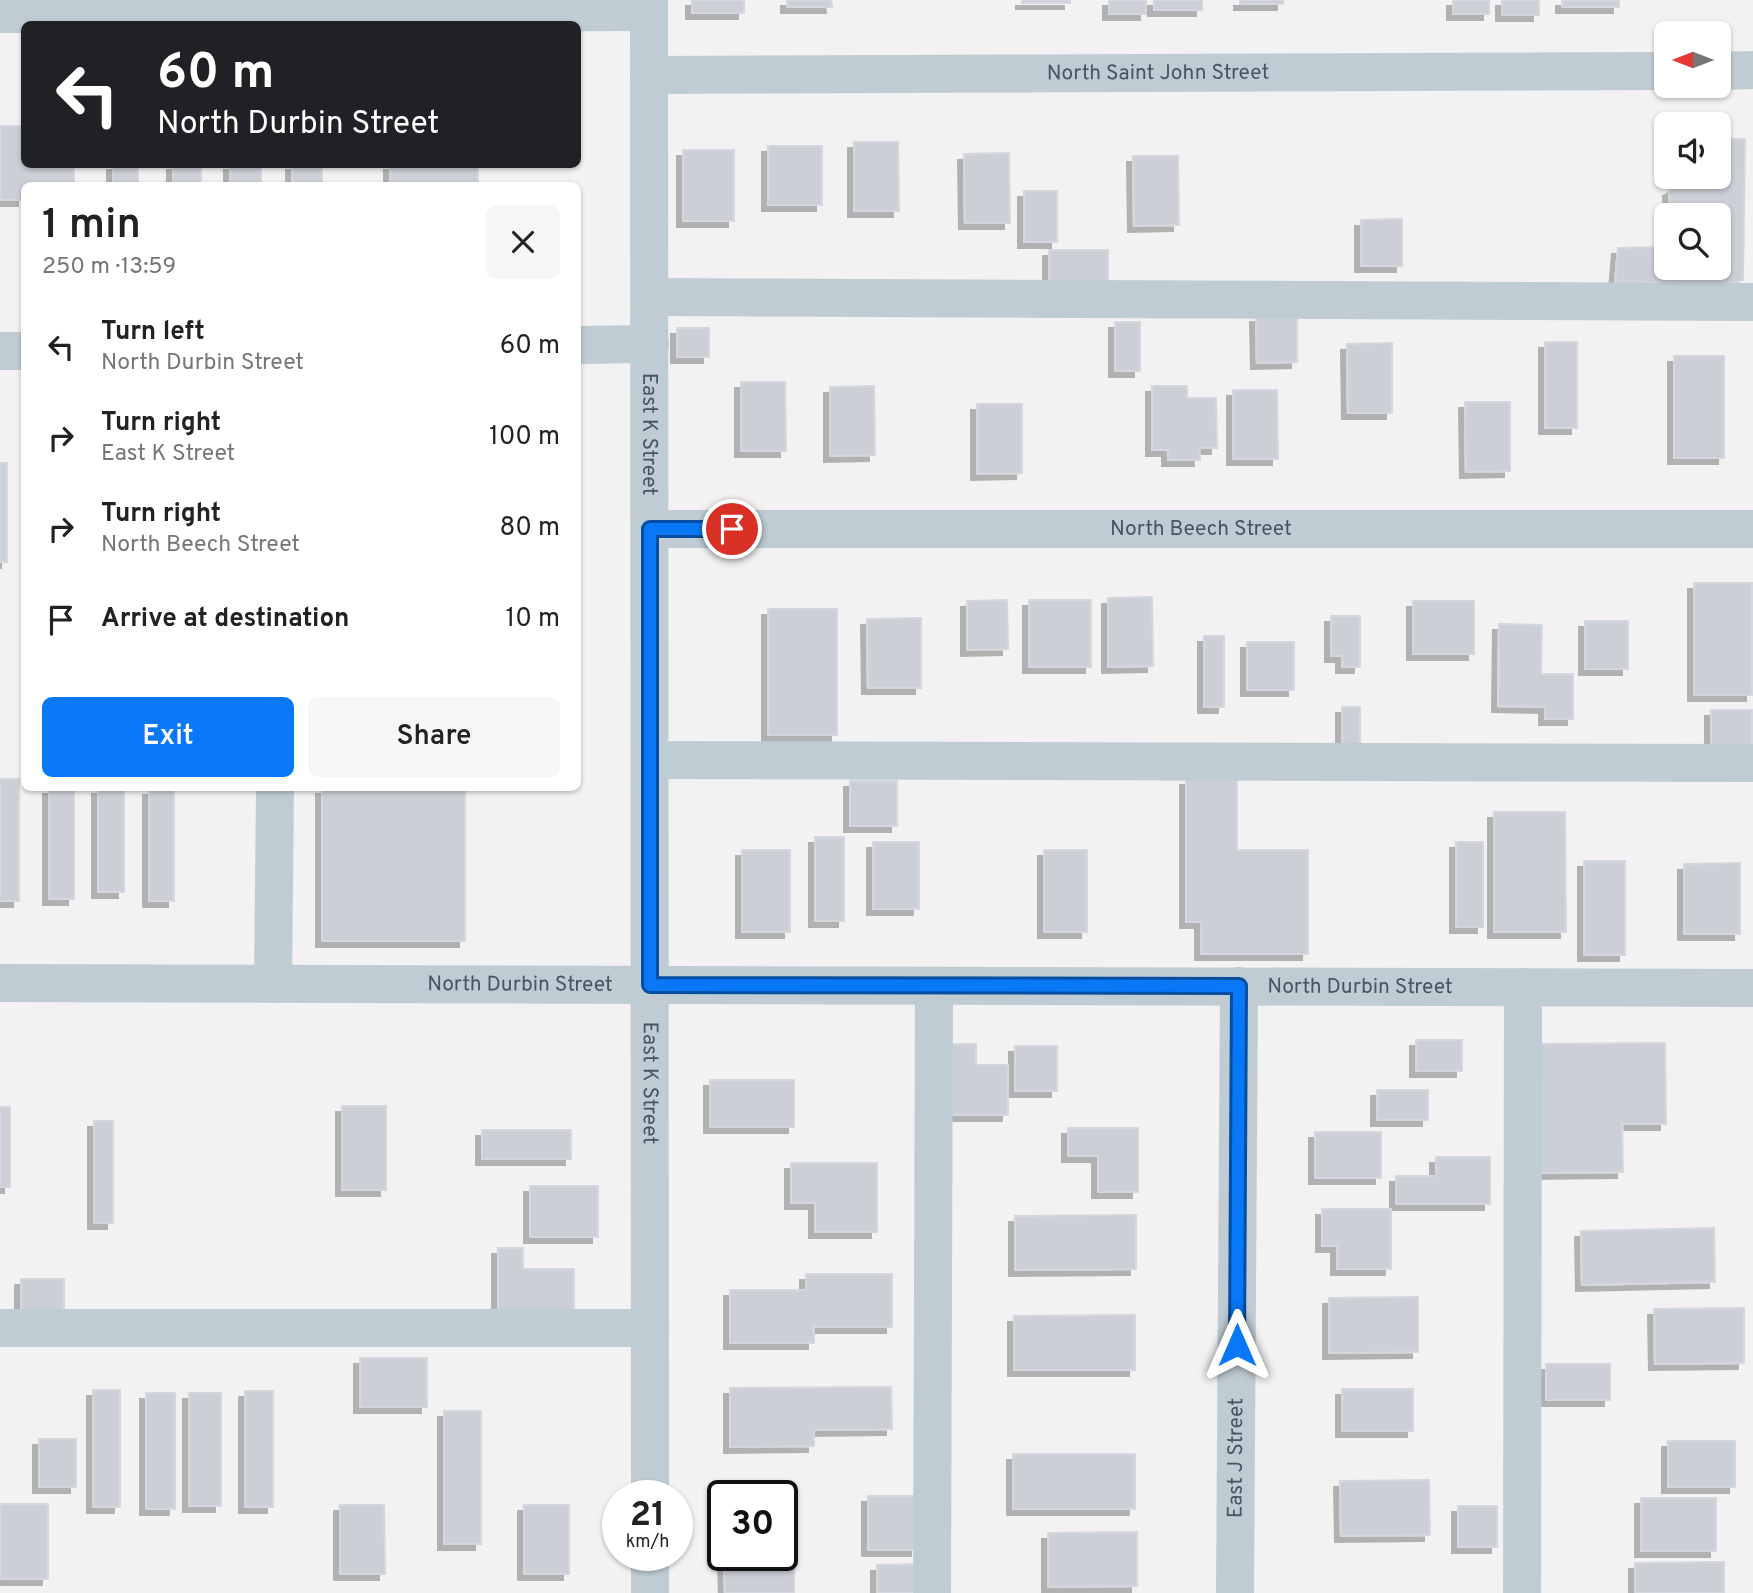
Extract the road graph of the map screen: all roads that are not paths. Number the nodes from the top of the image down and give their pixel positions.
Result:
1 (649, 6) edge
2 (0, 14) edge
3 (1753, 70) edge
4 (1654, 71) edge
5 (1731, 71) edge
6 (649, 75) junction
7 (650, 296) junction
8 (1753, 302) edge
9 (650, 344) junction
10 (581, 345) edge
11 (0, 351) edge
12 (21, 351) edge
13 (650, 529) junction
14 (1753, 529) edge
15 (650, 760) junction
16 (1753, 763) edge
17 (275, 791) edge
18 (0, 983) edge
19 (273, 984) junction
20 (650, 985) junction
21 (934, 986) junction
22 (1239, 986) junction
23 (1523, 987) junction
24 (1753, 988) edge
25 (0, 1328) edge
26 (650, 1328) junction
27 (650, 1480) edge
28 (650, 1571) edge
29 (650, 1593) edge
30 (932, 1593) edge
31 (1235, 1593) edge
32 (1522, 1593) edge

1 - 2 street
1 - 6 street, East K Street
3 - 5 street
4 - 6 street, North Saint John Street
6 - 7 street, East K Street
7 - 8 street
7 - 9 street, East K Street
9 - 10 street
9 - 13 street, East K Street
11 - 12 street
13 - 14 street, North Beech Street
13 - 15 street, East K Street
15 - 16 street
15 - 20 street, East K Street
17 - 19 street
18 - 19 street, North Durbin Street
19 - 20 street, North Durbin Street
20 - 21 street, North Durbin Street
20 - 26 street, East K Street
21 - 22 street, North Durbin Street
21 - 30 street
22 - 23 street, North Durbin Street
22 - 31 street, East J Street
23 - 24 street, North Durbin Street
23 - 32 street
25 - 26 street
26 - 27 street, East K Street
28 - 29 street

